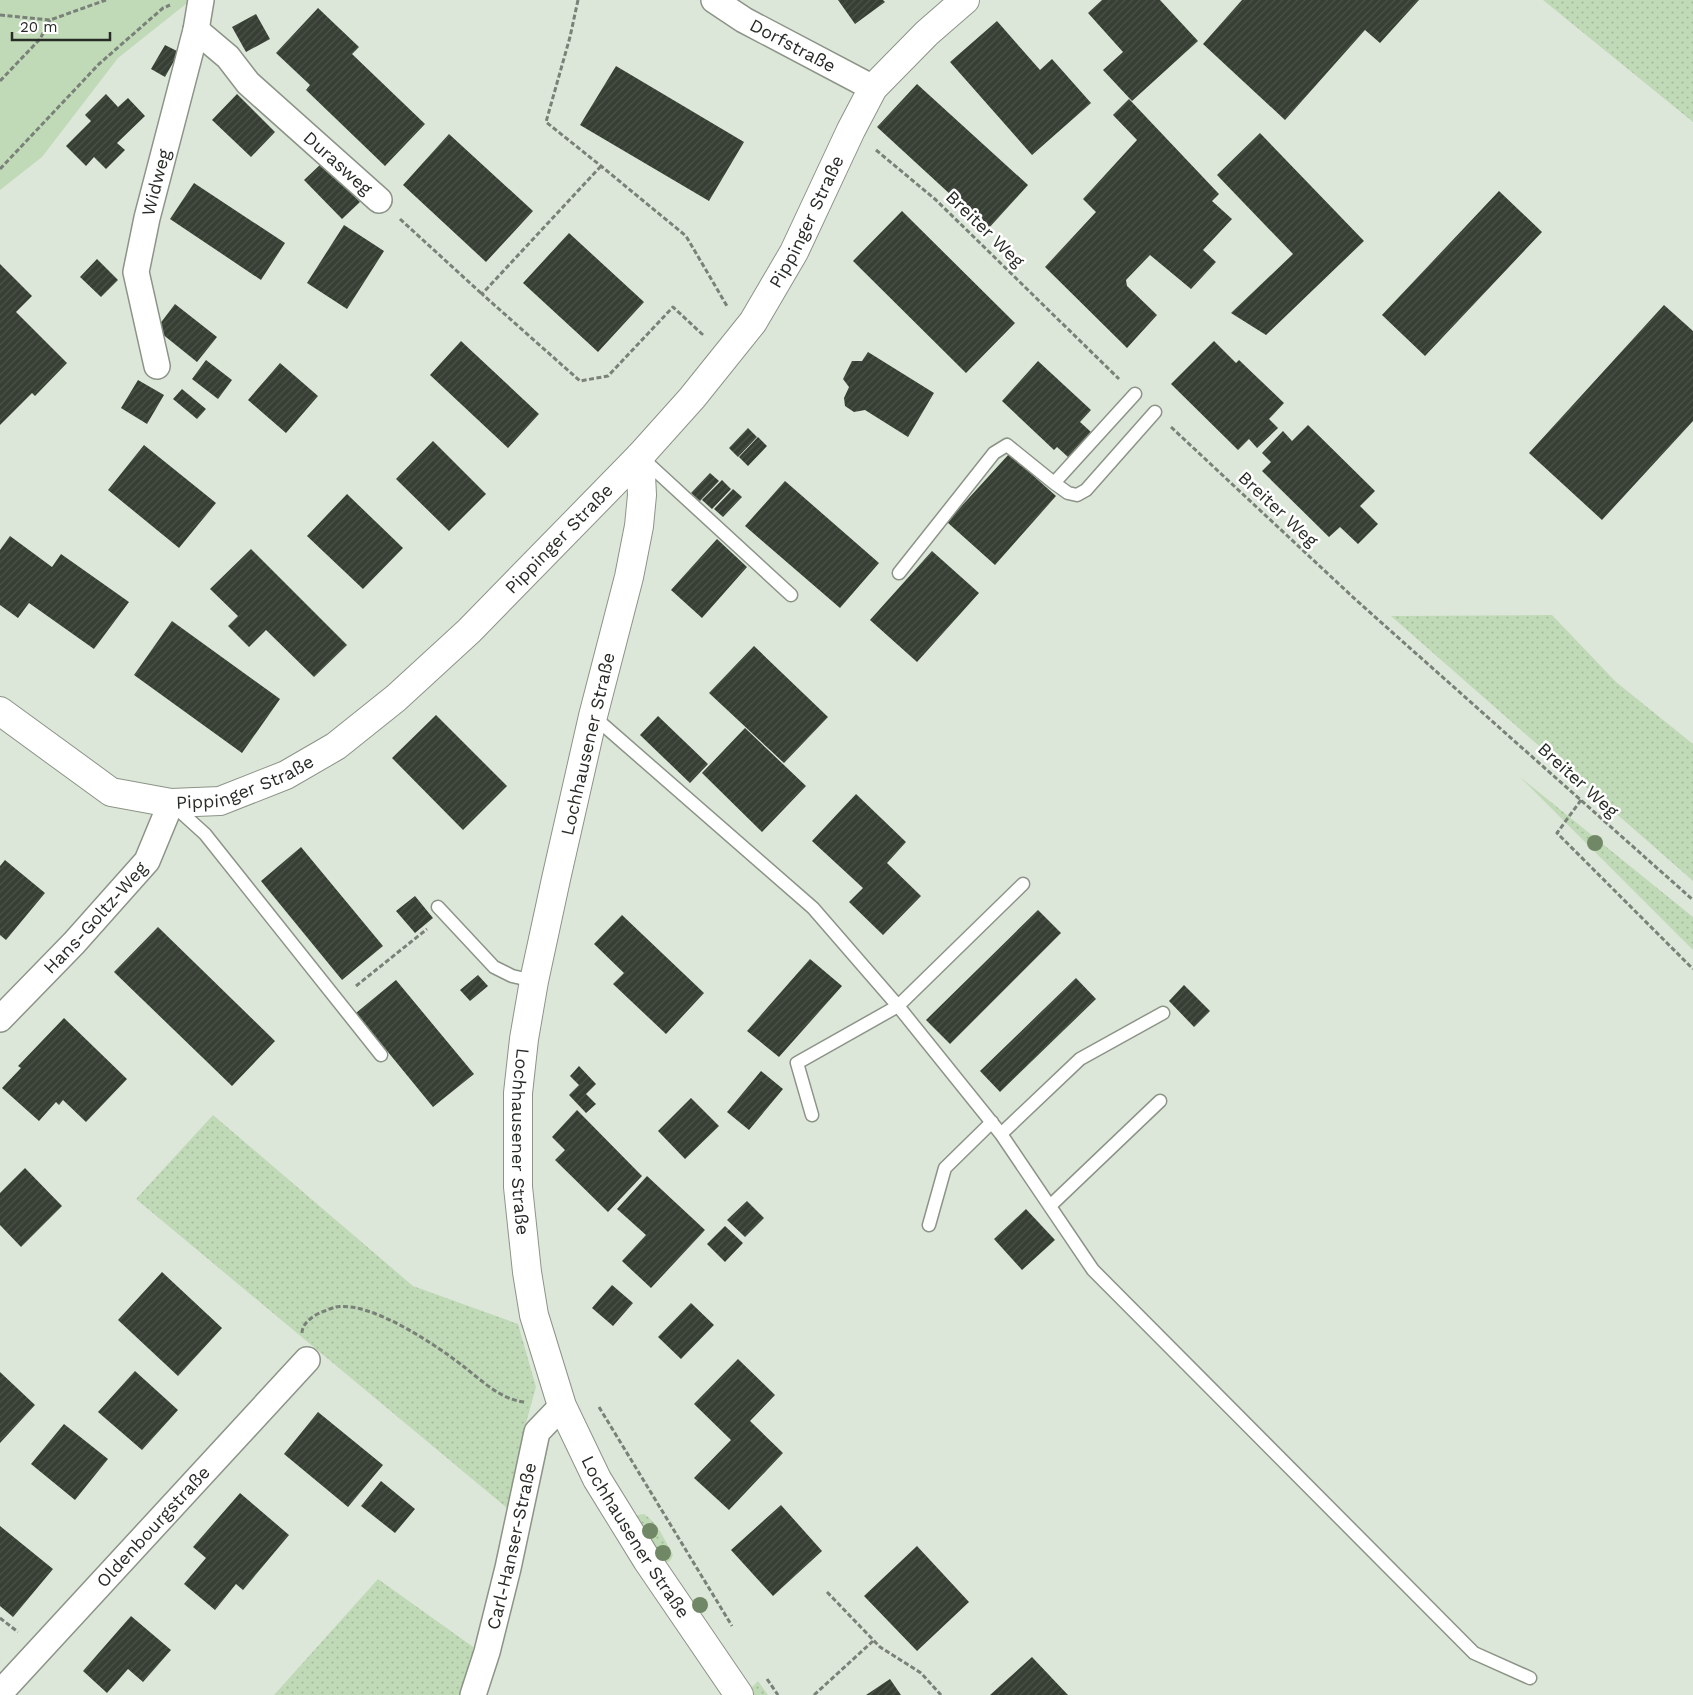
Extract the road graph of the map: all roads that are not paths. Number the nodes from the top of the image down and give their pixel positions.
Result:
1 (201, 0) edge
2 (714, 0) edge
3 (965, 0) edge
4 (196, 30) junction
5 (873, 88) junction
6 (380, 200) road end
7 (157, 366) dead end
8 (1135, 394) road end
9 (1155, 412) road end
10 (640, 456) junction
11 (1054, 483) junction
12 (898, 573) dead end
13 (791, 595) dead end
14 (0, 711) edge
15 (593, 716) junction
16 (171, 803) junction
17 (1023, 884) dead end
18 (441, 910) road end
19 (534, 981) junction
20 (898, 1006) junction
21 (1163, 1013) dead end
22 (0, 1019) edge
23 (381, 1055) dead end
24 (1160, 1101) dead end
25 (812, 1115) dead end
26 (992, 1122) junction
27 (1002, 1134) junction
28 (1050, 1206) junction
29 (929, 1224) dead end
30 (307, 1360) road end
31 (562, 1406) junction
32 (1530, 1678) dead end
33 (0, 1693) edge
34 (472, 1695) edge
35 (739, 1695) edge

1 - 4 street, Widweg
2 - 5 street, Dorfstraße
3 - 5 main road, Pippinger Straße
4 - 6 street, Durasweg
4 - 7 street, Widweg
5 - 10 main road, Pippinger Straße
8 - 11 lane
9 - 11 lane
10 - 13 lane
10 - 15 main road, Lochhausener Straße
10 - 16 main road, Pippinger Straße
11 - 12 lane
14 - 16 main road, Pippinger Straße
15 - 19 main road, Lochhausener Straße
15 - 20 lane
16 - 22 street, Hans-Goltz-Weg
16 - 23 lane
17 - 20 lane
18 - 19 lane
19 - 31 main road, Lochhausener Straße
20 - 25 lane
20 - 26 lane
21 - 27 lane
24 - 28 lane
26 - 27 lane
26 - 29 lane
27 - 28 lane
28 - 32 lane
30 - 33 street, Oldenbourgstraße
31 - 34 street, Carl-Hanser-Straße
31 - 35 main road, Lochhausener Straße

